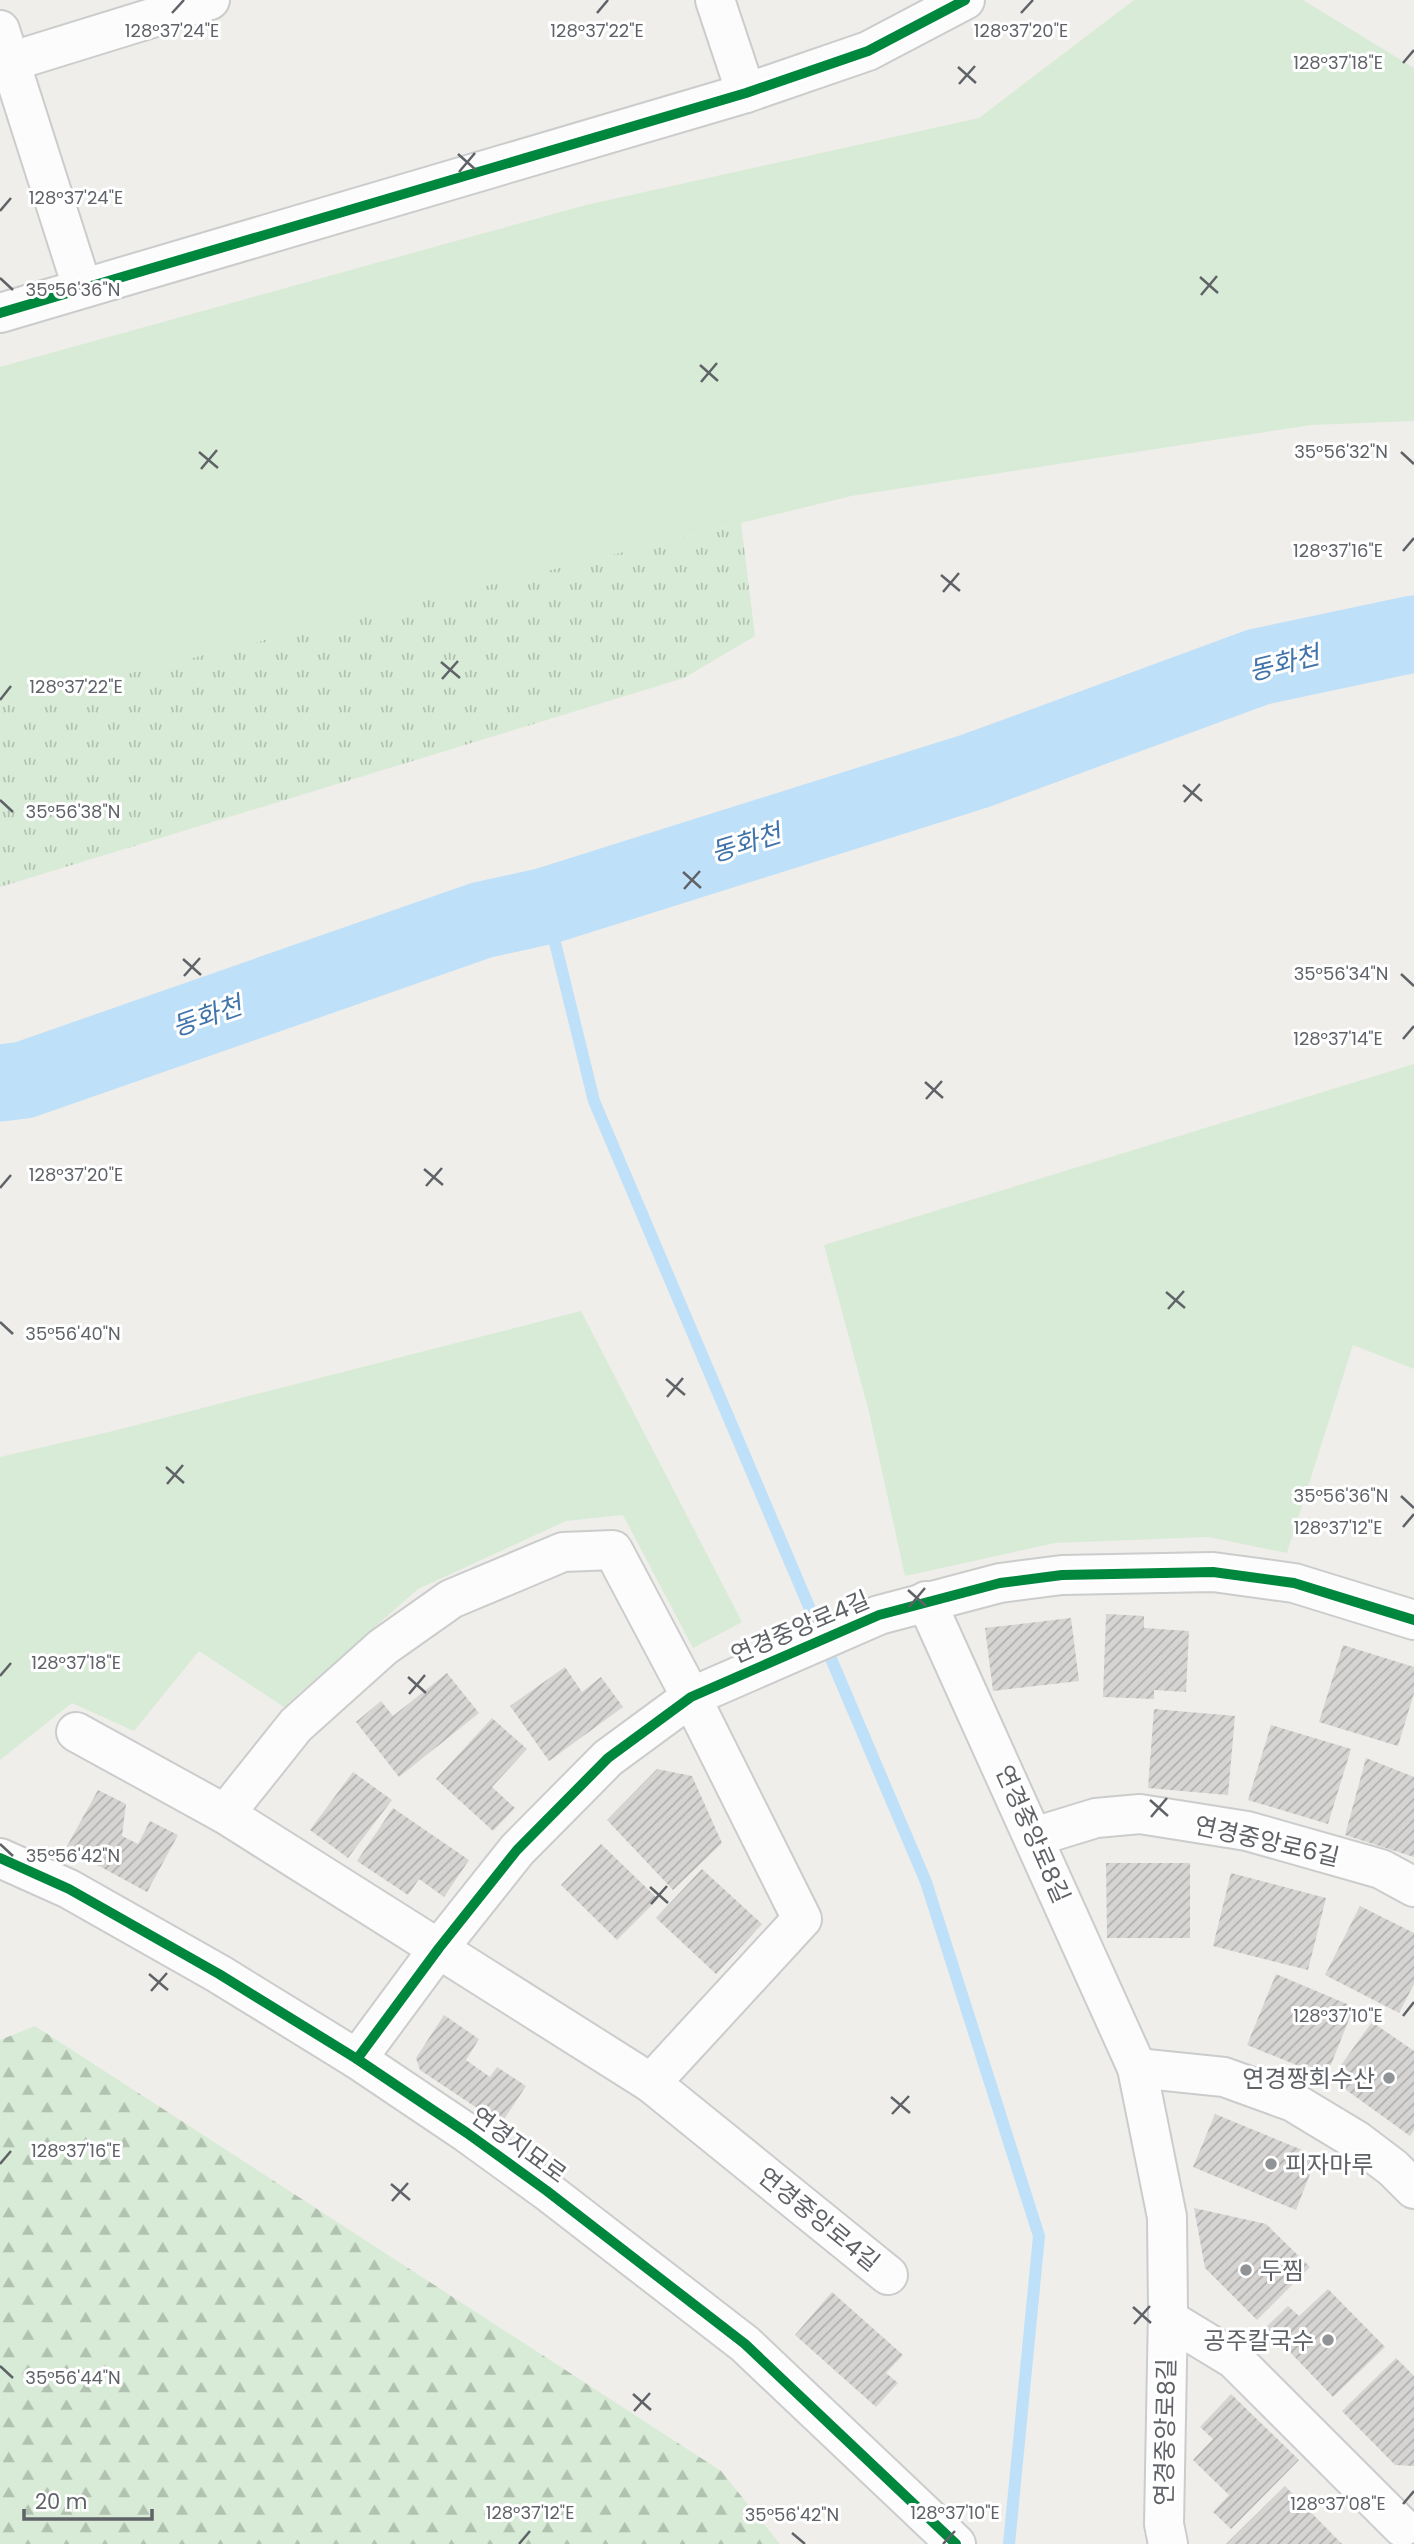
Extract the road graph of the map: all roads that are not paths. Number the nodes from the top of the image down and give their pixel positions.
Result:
1 (210, 0) edge
2 (715, 0) edge
3 (965, 0) edge
4 (3, 52) edge
5 (746, 93) junction
6 (82, 287) junction
7 (0, 313) edge
8 (926, 1601) junction
9 (1413, 1617) edge
10 (707, 1690) junction
11 (76, 1732) dead end
12 (225, 1814) junction
13 (1034, 1837) junction
14 (0, 1858) edge
15 (1414, 1886) edge
16 (439, 1948) junction
17 (357, 2059) junction
18 (1137, 2068) junction
19 (651, 2083) junction
20 (1414, 2189) edge
21 (888, 2275) dead end
22 (1168, 2319) junction
23 (1400, 2529) edge
24 (956, 2544) edge
25 (1168, 2544) edge

1 - 4 street
2 - 5 street
3 - 5 street
4 - 6 street
5 - 6 street
6 - 7 street
8 - 9 street, 연경중앙로4길
8 - 10 street, 연경중앙로4길
8 - 13 street, 연경중앙로8길
10 - 12 street
10 - 16 street, 연경중앙로4길
10 - 19 street
11 - 12 street, 연경중앙로4길
12 - 16 street, 연경중앙로4길
13 - 15 street, 연경중앙로6길
13 - 18 street, 연경중앙로8길
14 - 17 street, 연경지묘로
16 - 17 street, 연경중앙로4길
16 - 19 street, 연경중앙로4길
17 - 24 street, 연경지묘로
18 - 20 street
18 - 22 street, 연경중앙로8길
19 - 21 street, 연경중앙로4길
22 - 23 street, 연경중앙로8길
22 - 25 street, 연경중앙로8길

